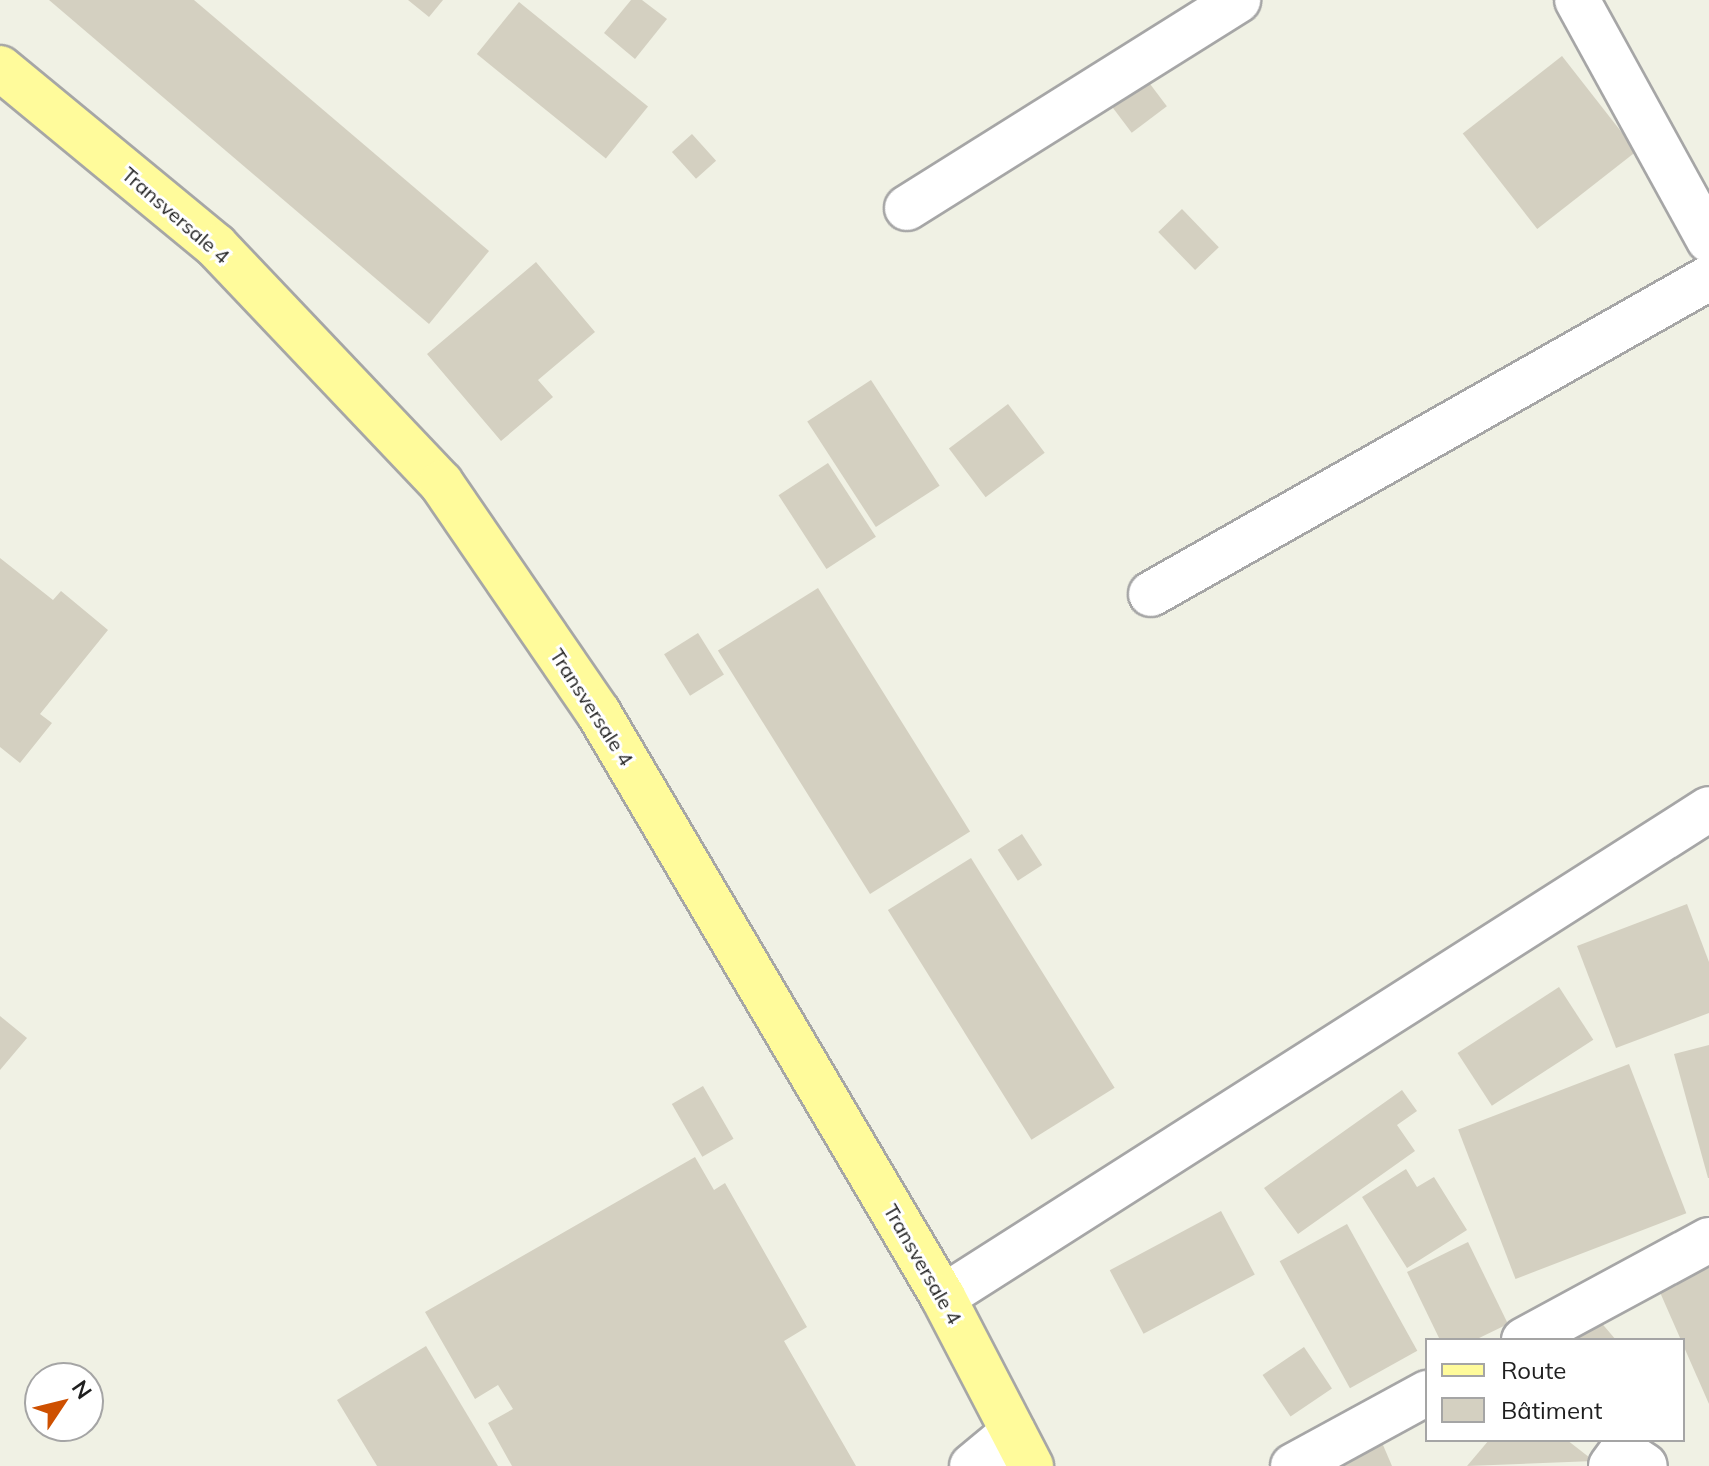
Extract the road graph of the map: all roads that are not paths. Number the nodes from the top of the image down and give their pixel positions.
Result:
1 (1238, 0) edge
2 (1577, 0) edge
3 (0, 68) edge
4 (907, 208) dead end
5 (1709, 240) edge
6 (1709, 278) edge
7 (1151, 594) dead end
8 (1709, 809) edge
9 (1709, 1240) edge
10 (943, 1297) junction
11 (1528, 1338) edge
12 (1425, 1394) edge
13 (1022, 1449) edge
14 (972, 1466) edge
15 (1293, 1466) edge

1 - 4 street
2 - 5 street
3 - 10 main road, Transversale 4
6 - 7 street
8 - 10 street
9 - 11 street
10 - 13 main road, Transversale 4
12 - 15 street
13 - 14 street

